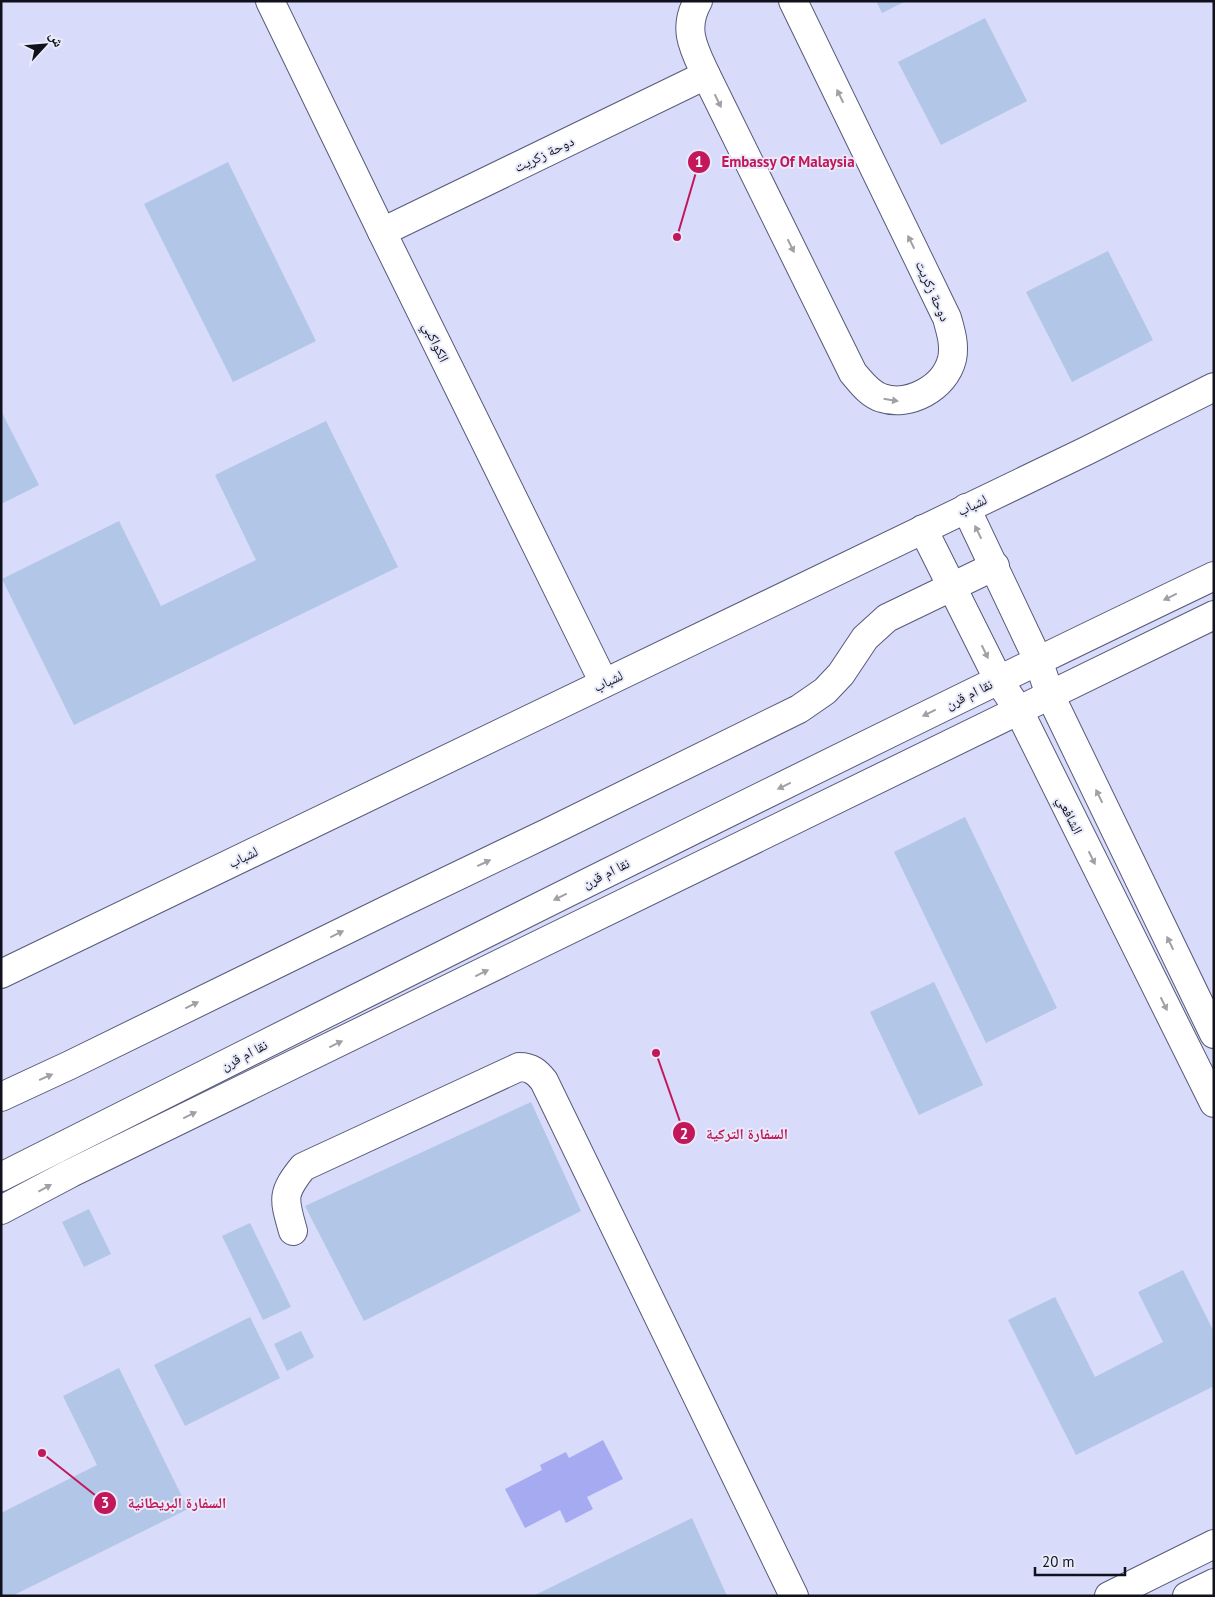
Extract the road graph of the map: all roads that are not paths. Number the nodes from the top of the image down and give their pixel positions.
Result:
1 (270, 1) edge
2 (698, 1) edge
3 (793, 1) edge
4 (706, 75) junction
5 (382, 232) junction
6 (1214, 387) edge
7 (966, 508) junction
8 (923, 529) junction
9 (995, 566) junction
10 (1214, 576) edge
11 (952, 586) junction
12 (1214, 615) edge
13 (1038, 660) junction
14 (998, 679) junction
15 (604, 683) junction
16 (1050, 696) junction
17 (1019, 711) junction
18 (1, 974) edge
19 (1214, 1034) edge
20 (1, 1097) edge
21 (1214, 1103) edge
22 (1, 1177) edge
23 (1, 1210) edge
24 (293, 1231) dead end
25 (1214, 1544) edge
26 (1214, 1583) edge
27 (794, 1596) edge
28 (1109, 1596) edge
29 (1187, 1596) edge

1 - 5 street, الكواكبي
2 - 4 street, دوحة زكريت
4 -> 3 street, دوحة زكريت
4 - 5 street, دوحة زكريت
5 - 15 street, الكواكبي
6 - 7 street, لشباب
7 - 8 street, لشباب
9 -> 7 street
8 - 11 street, الشافعي
8 - 15 street, لشباب
9 - 11 street
9 - 13 street
10 -> 13 street, نقا ام قرن
11 -> 14 street, الشافعي
20 -> 11 street
12 - 16 street
13 - 14 street, نقا ام قرن
13 - 16 street
14 - 17 street, الشافعي
14 -> 22 street, نقا ام قرن
15 - 18 street, لشباب
16 - 17 street
19 -> 16 street
17 -> 21 street, الشافعي
23 -> 17 street
24 - 27 street
25 - 28 street
26 - 29 street

